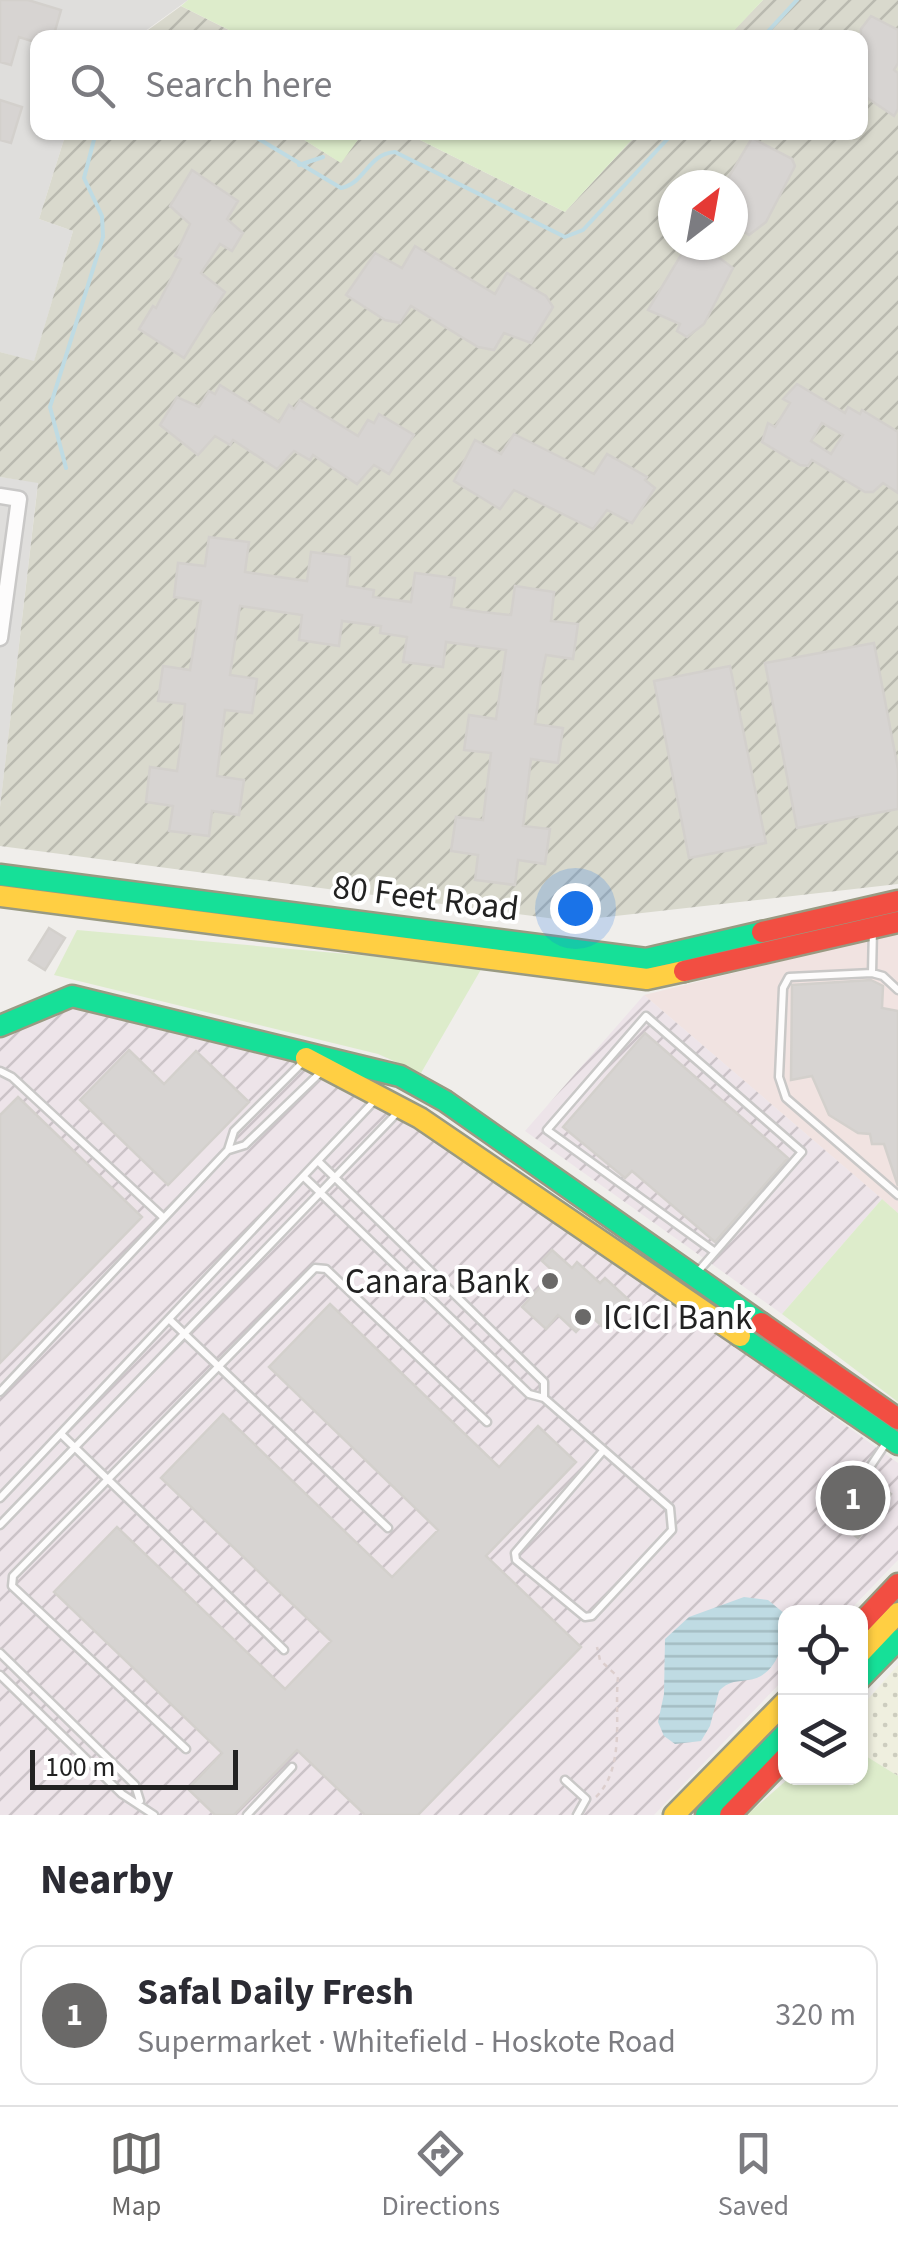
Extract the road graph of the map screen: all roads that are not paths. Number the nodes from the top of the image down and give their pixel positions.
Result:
1 (0, 496) edge
2 (0, 638) edge
3 (0, 875) edge
4 (0, 896) edge
5 (898, 901) edge
6 (898, 922) edge
7 (873, 928) junction
8 (872, 973) junction
9 (898, 990) edge
10 (0, 1026) edge
11 (311, 1060) junction
12 (0, 1072) edge
13 (380, 1095) junction
14 (402, 1108) junction
15 (228, 1150) junction
16 (319, 1162) junction
17 (304, 1177) junction
18 (335, 1178) junction
19 (320, 1194) junction
20 (898, 1195) edge
21 (164, 1218) junction
22 (715, 1252) junction
23 (694, 1276) junction
24 (170, 1320) junction
25 (184, 1335) junction
26 (219, 1365) junction
27 (0, 1392) edge
28 (544, 1398) junction
29 (487, 1422) dead end
30 (896, 1432) edge
31 (61, 1434) junction
32 (75, 1449) junction
33 (602, 1452) junction
34 (868, 1470) dead end
35 (108, 1480) junction
36 (0, 1498) edge
37 (0, 1525) edge
38 (388, 1528) dead end
39 (898, 1584) edge
40 (898, 1613) edge
41 (868, 1616) edge
42 (898, 1640) edge
43 (868, 1645) edge
44 (284, 1650) dead end
45 (0, 1654) edge
46 (868, 1671) edge
47 (0, 1676) edge
48 (778, 1709) edge
49 (778, 1741) edge
50 (186, 1750) dead end
51 (778, 1765) edge
52 (292, 1767) dead end
53 (565, 1780) dead end
54 (141, 1802) junction
55 (154, 1815) edge
56 (247, 1815) edge
57 (577, 1815) edge
58 (674, 1815) edge
59 (706, 1815) edge
60 (730, 1815) edge

1 - 2 street
3 - 5 street, 80 Feet Road
4 - 7 street, 80 Feet Road
6 - 7 street, 80 Feet Road
7 - 8 lane
8 - 9 lane
8 - 20 lane
10 - 11 street
11 - 13 street
11 - 15 lane
11 - 15 lane
11 - 23 street
12 - 21 lane
13 - 14 street
13 - 16 lane
14 - 18 lane
14 - 30 street
15 - 21 lane
16 - 17 lane
16 - 18 lane
17 - 19 lane
17 - 24 lane
18 - 19 lane
18 - 28 lane
19 - 25 lane
19 - 28 lane
21 - 27 lane
22 - 22 lane
22 - 23 lane
23 - 30 street
24 - 25 lane
24 - 31 lane
25 - 26 lane
25 - 32 lane
26 - 29 lane
26 - 35 lane
26 - 38 lane
28 - 33 lane
30 - 34 lane
31 - 32 lane
31 - 36 lane
32 - 35 lane
32 - 37 lane
33 - 33 lane
35 - 44 lane
35 - 50 lane
39 - 41 street
40 - 43 street
42 - 46 street
45 - 54 lane
47 - 54 lane
48 - 58 street
49 - 59 street
51 - 60 street
52 - 56 lane
53 - 57 lane
54 - 55 lane

